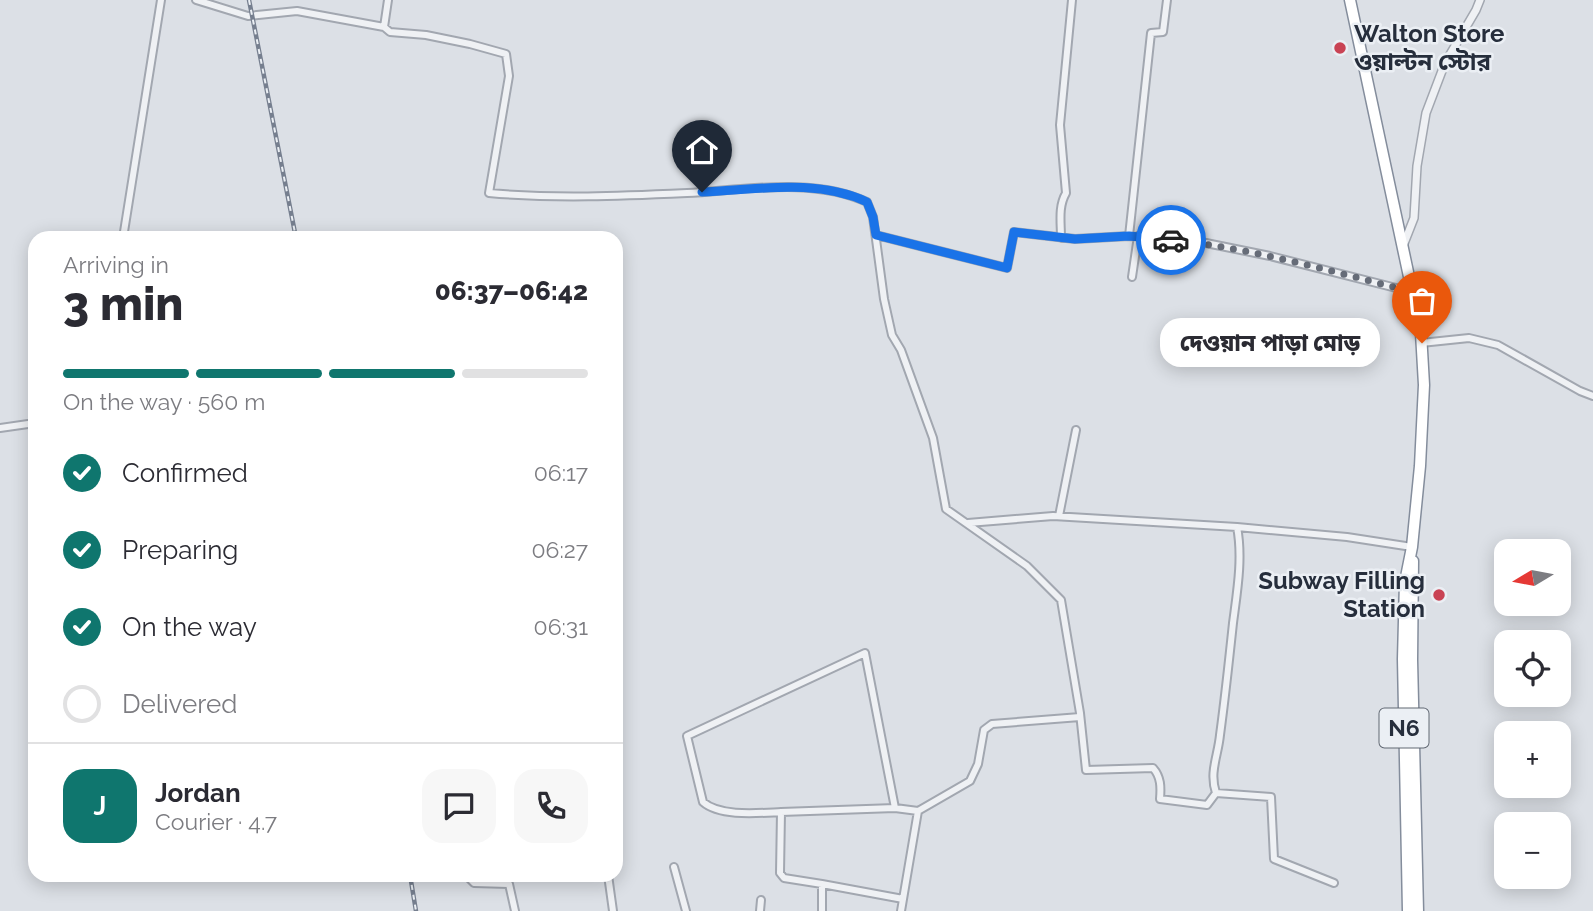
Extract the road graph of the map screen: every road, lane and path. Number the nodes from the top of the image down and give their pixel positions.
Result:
1 (161, 0) edge
2 (196, 0) edge
3 (388, 0) edge
4 (1072, 0) edge
5 (1167, 0) edge
6 (1350, 0) edge
7 (1480, 0) edge
8 (384, 27) junction
9 (124, 231) edge
10 (876, 235) junction
11 (1129, 236) junction
12 (1138, 236) junction
13 (1061, 238) junction
14 (1403, 246) junction
15 (1132, 277) dead end
16 (1413, 292) junction
17 (1422, 343) junction
18 (1593, 396) edge
19 (28, 424) edge
20 (0, 428) edge
21 (1076, 430) dead end
22 (1059, 516) junction
23 (968, 523) junction
24 (1237, 527) junction
25 (1412, 547) junction
26 (1080, 717) junction
27 (1216, 793) junction
28 (895, 808) junction
29 (918, 811) junction
30 (781, 812) junction
31 (674, 867) dead end
32 (473, 882) edge
33 (609, 882) edge
34 (1334, 883) dead end
35 (822, 884) junction
36 (902, 899) junction
37 (761, 900) dead end
38 (515, 911) edge
39 (614, 911) edge
40 (686, 911) edge
41 (760, 911) edge
42 (822, 911) edge
43 (901, 911) edge
44 (1408, 911) edge
45 (1418, 911) edge

1 - 9 street
2 - 8 street
3 - 8 street
4 - 13 street
5 - 11 street
6 - 14 highway, N6
7 - 14 street
8 - 10 street
10 - 13 street
10 - 23 street
11 - 12 street
11 - 13 street
12 - 15 street
12 - 16 street
14 - 16 highway, N6
16 - 17 highway, N6
17 - 18 street
17 - 25 highway, N6
19 - 20 street
21 - 22 street
22 - 23 street
22 - 24 street
23 - 26 street
24 - 25 street
24 - 27 street
25 - 44 highway, N6
25 - 45 highway, N6
26 - 27 street
26 - 29 street
27 - 34 street
28 - 29 street
28 - 30 street
28 - 30 street
29 - 36 street
30 - 35 street
31 - 40 street
32 - 38 street
33 - 39 street
35 - 36 street
35 - 42 street
36 - 43 street
37 - 41 street

